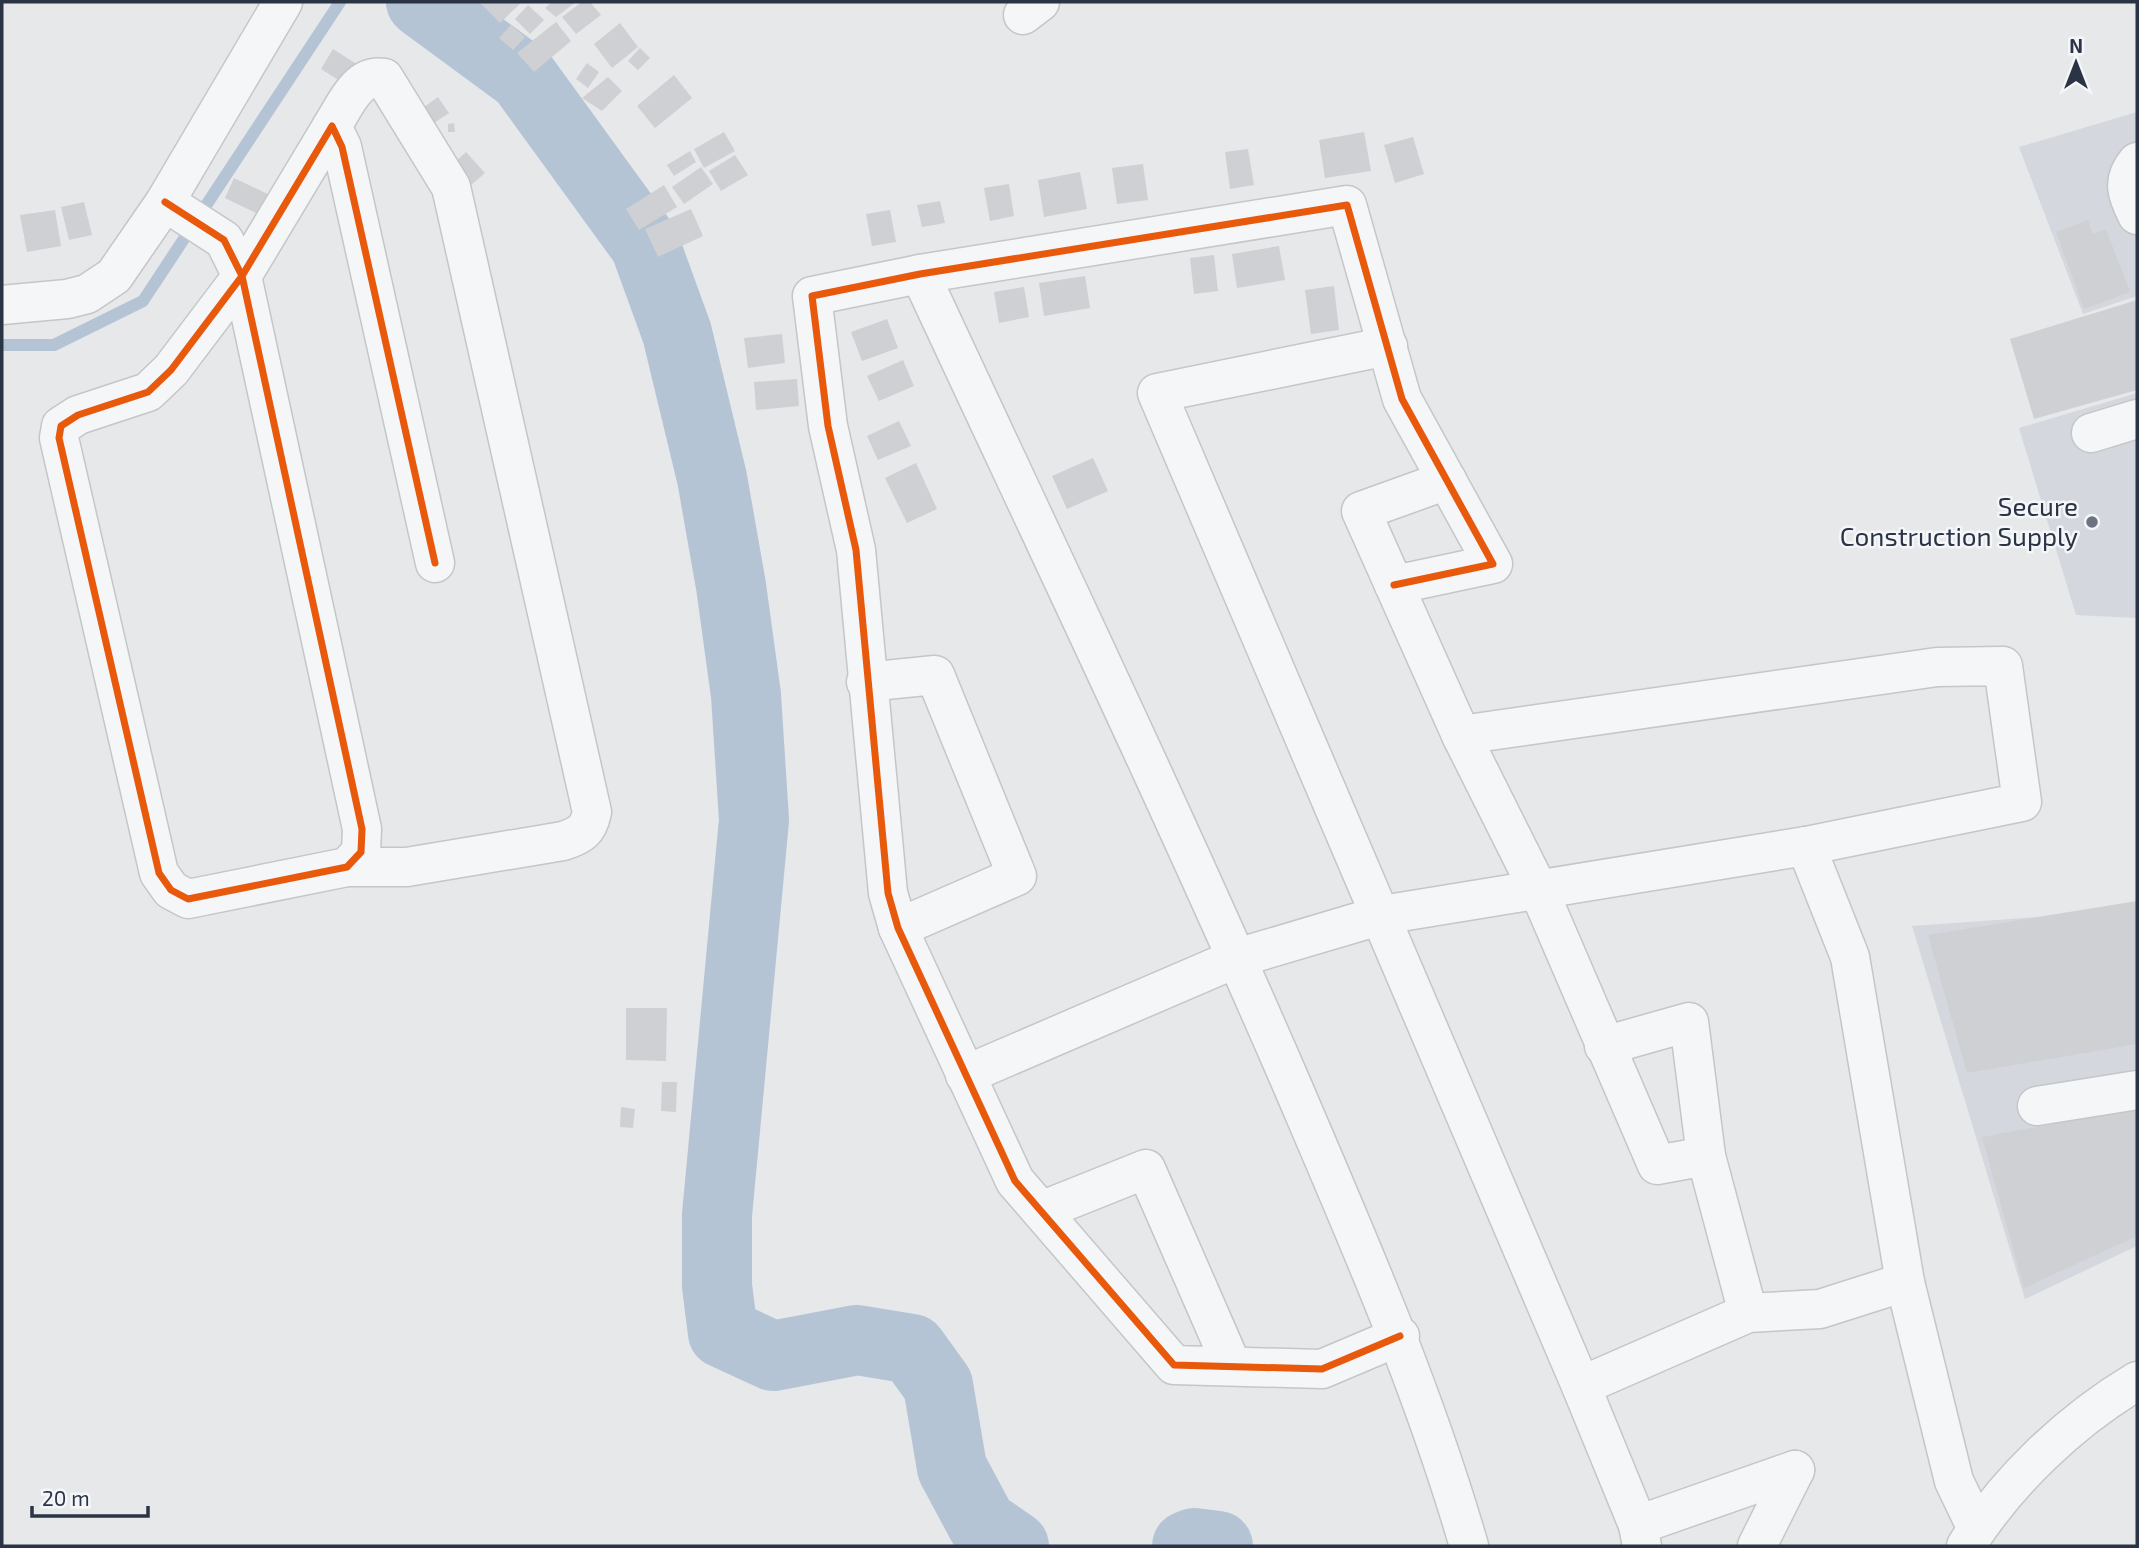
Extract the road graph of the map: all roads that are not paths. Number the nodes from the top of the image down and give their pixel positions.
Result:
1 (283, 2) edge
2 (332, 126) junction
3 (2137, 162) edge
4 (164, 202) junction
5 (2137, 215) edge
6 (920, 274) junction
7 (242, 276) junction
8 (2, 305) edge
9 (1388, 346) junction
10 (2137, 419) edge
11 (2091, 433) dead end
12 (1447, 480) junction
13 (435, 563) dead end
14 (1394, 585) junction
15 (866, 682) junction
16 (1461, 735) junction
17 (1806, 846) junction
18 (347, 867) junction
19 (1539, 891) junction
20 (1381, 915) junction
21 (898, 928) junction
22 (1237, 958) junction
23 (1604, 1046) junction
24 (965, 1075) junction
25 (2137, 1090) edge
26 (2037, 1106) dead end
27 (1706, 1156) junction
28 (1041, 1211) junction
29 (1905, 1282) junction
30 (1748, 1313) junction
31 (1400, 1336) junction
32 (1232, 1366) junction
33 (2136, 1385) edge
34 (1581, 1386) junction
35 (1640, 1536) edge
36 (1972, 1538) edge
37 (1469, 1546) edge
38 (1757, 1546) edge

1 - 4 street
2 - 7 street
2 - 13 street
2 - 18 street
3 - 5 street
4 - 7 street
4 - 8 street
6 - 9 street
6 - 15 street
6 - 22 street
7 - 18 street
7 - 18 street
9 - 12 street
9 - 20 street
10 - 11 street
12 - 14 street
12 - 14 street
14 - 16 street
15 - 21 street
15 - 21 street
16 - 17 street
16 - 19 street
17 - 19 street
17 - 29 street
19 - 20 street
19 - 23 street
20 - 22 street
20 - 34 street
21 - 24 street
22 - 24 street
22 - 31 street
23 - 27 street
23 - 27 street
24 - 28 street
25 - 26 street
27 - 30 street
28 - 32 street
28 - 32 street
29 - 30 street
29 - 36 street
30 - 34 street
31 - 32 street
31 - 37 street
33 - 36 street
34 - 35 street
35 - 38 street

